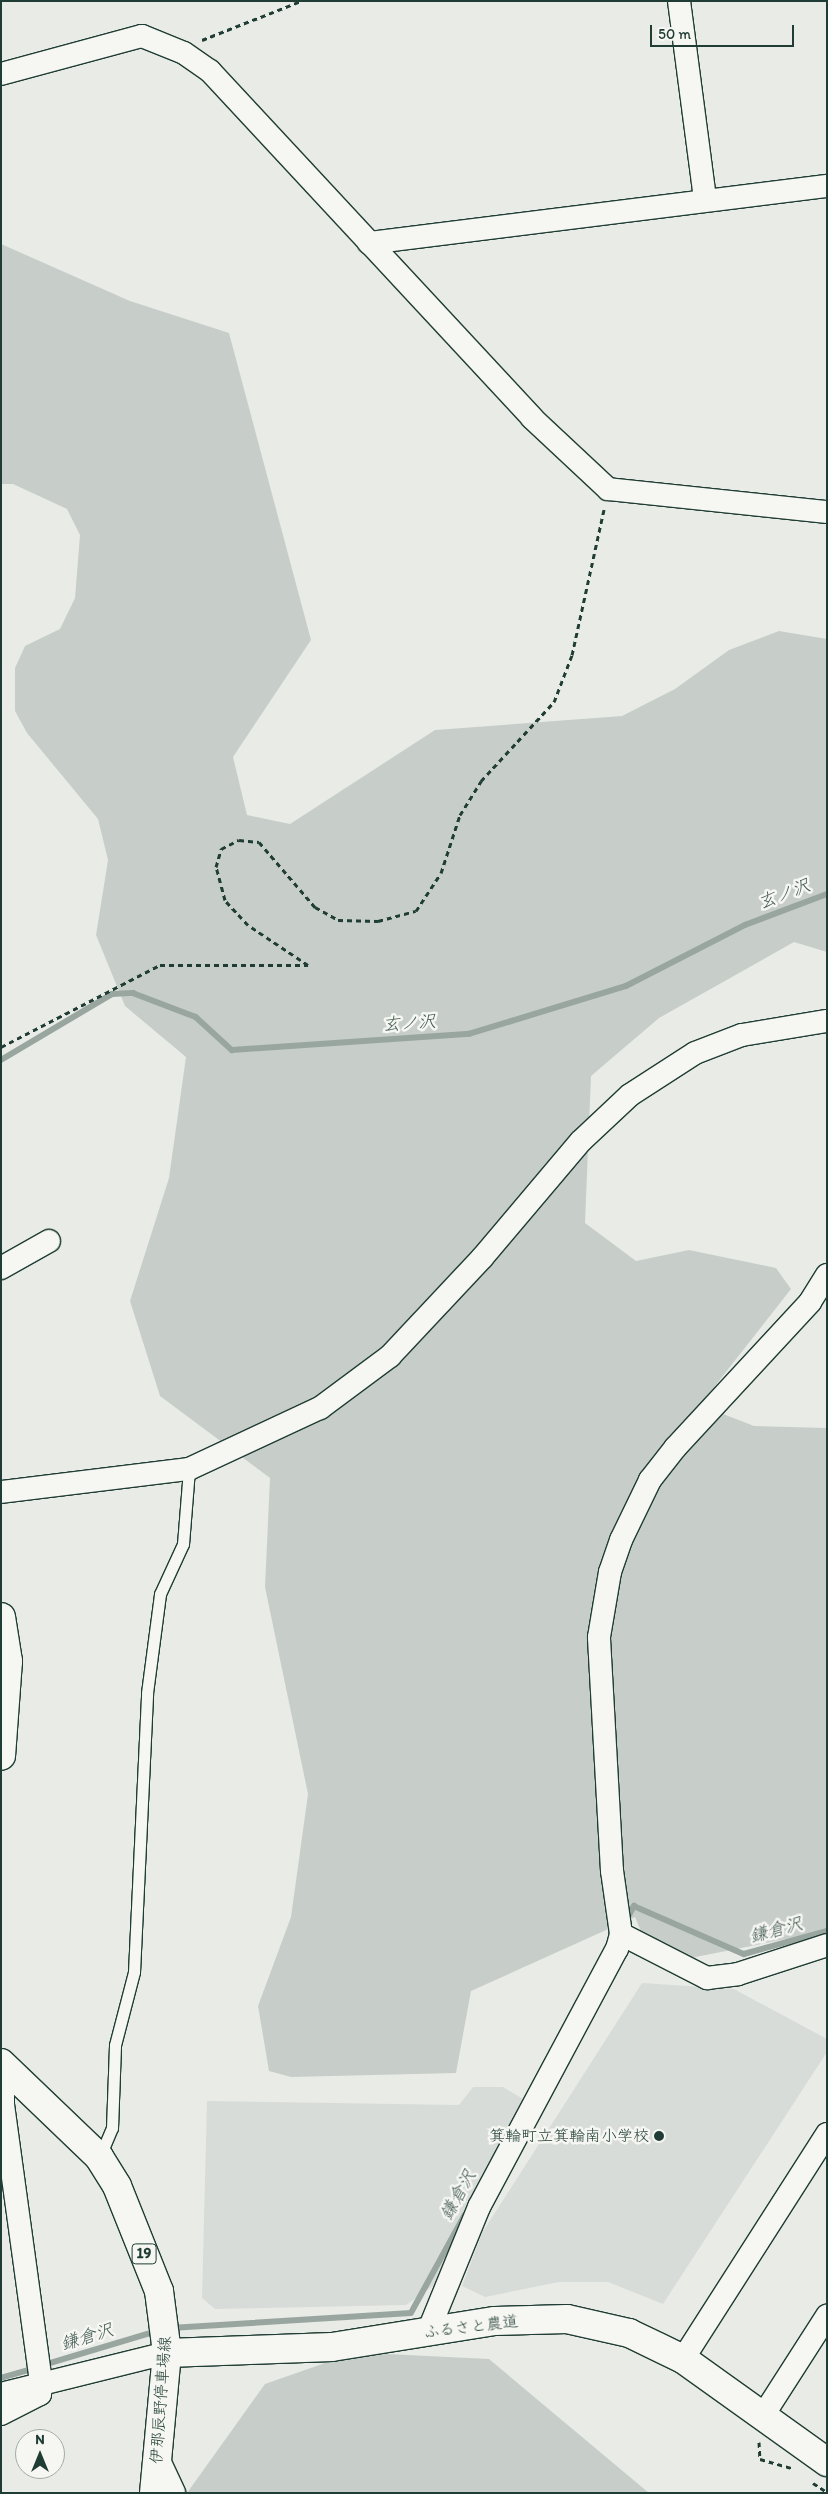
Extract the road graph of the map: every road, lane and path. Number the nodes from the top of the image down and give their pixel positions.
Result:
1 (301, 1) edge
2 (679, 1) edge
3 (184, 53) junction
4 (1, 74) edge
5 (827, 186) edge
6 (705, 199) junction
7 (368, 243) junction
8 (608, 489) junction
9 (827, 512) edge
10 (827, 1021) edge
11 (1, 1047) edge
12 (49, 1241) dead end
13 (1, 1268) edge
14 (827, 1275) edge
15 (189, 1469) junction
16 (1, 1492) edge
17 (1, 1617) edge
18 (1, 1756) edge
19 (621, 1934) junction
20 (827, 1945) edge
21 (2, 2064) edge
22 (827, 2134) edge
23 (100, 2157) junction
24 (827, 2316) edge
25 (428, 2332) junction
26 (167, 2353) junction
27 (683, 2359) junction
28 (41, 2382) junction
29 (1, 2394) edge
30 (1, 2414) edge
31 (764, 2414) junction
32 (158, 2458) junction
33 (827, 2462) edge
34 (154, 2493) edge
35 (174, 2493) edge

1 - 3 path
2 - 6 street
3 - 4 street
3 - 7 street
5 - 6 street
6 - 7 street
7 - 8 street
8 - 9 street
8 - 11 path
10 - 15 street
12 - 13 street
14 - 19 street
15 - 16 street
15 - 23 lane
17 - 18 street
19 - 20 street
19 - 25 street
21 - 23 street, 伊那辰野停車場線 / 19
21 - 28 street
22 - 27 street
23 - 26 street, 伊那辰野停車場線 / 19
24 - 31 street
25 - 26 street, ふるさと農道
25 - 27 street, ふるさと農道
26 - 28 street
26 - 32 street, 伊那辰野停車場線 / 19
27 - 31 street, ふるさと農道
28 - 29 street
28 - 30 street
31 - 33 street, ふるさと農道
32 - 34 street, 伊那辰野停車場線 / 19
32 - 35 street

